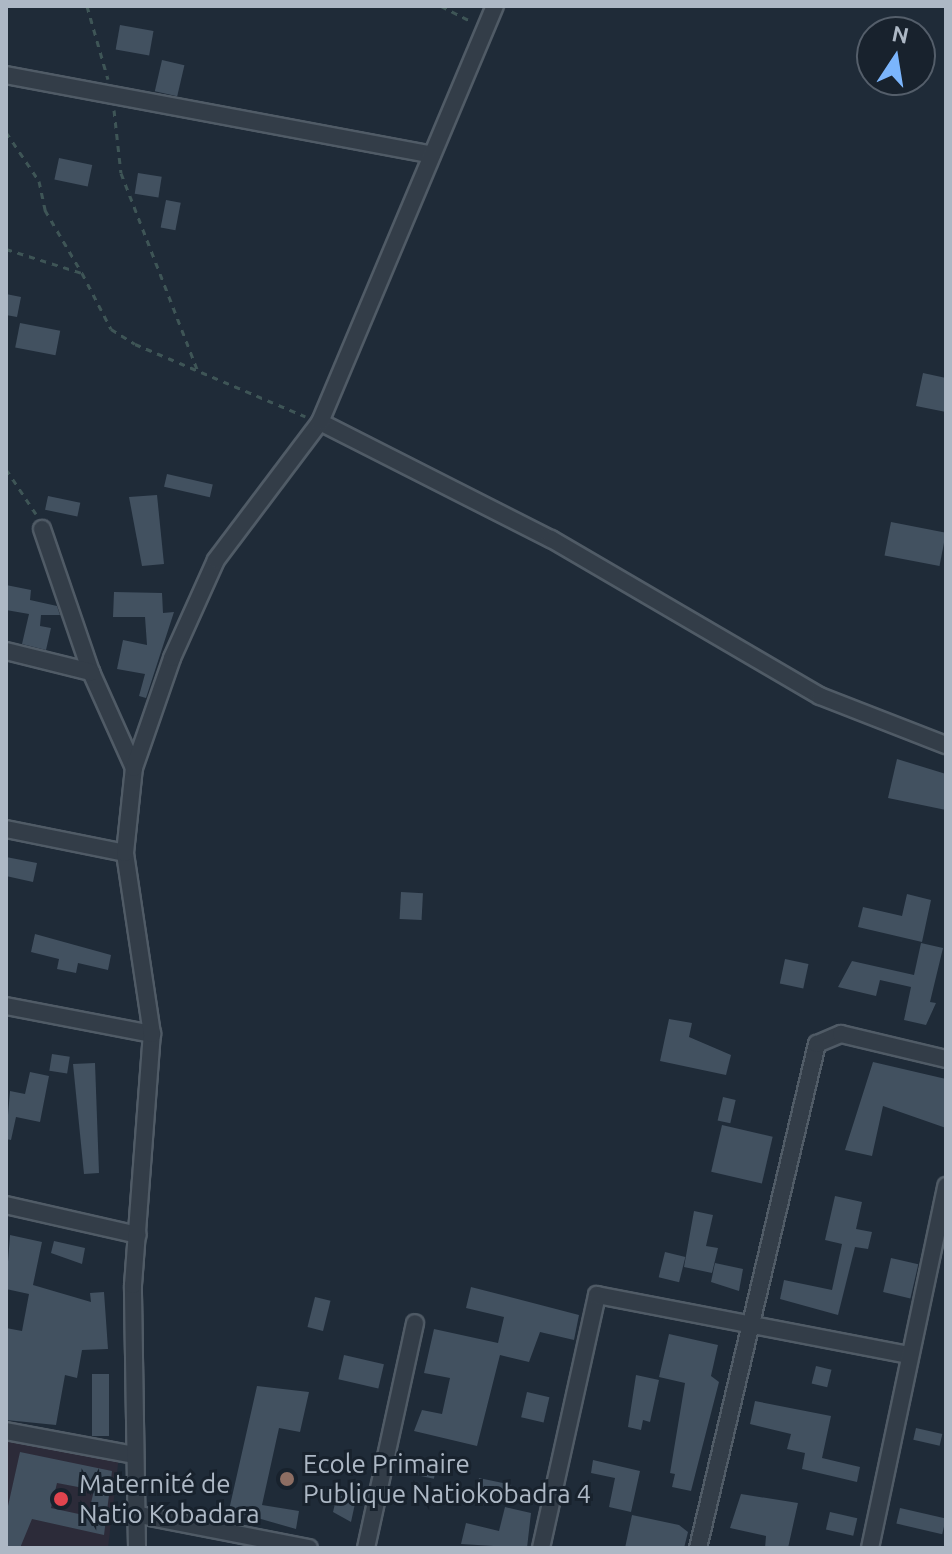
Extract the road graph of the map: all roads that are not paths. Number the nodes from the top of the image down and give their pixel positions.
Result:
1 (495, 6) edge
2 (6, 75) edge
3 (432, 155) junction
4 (320, 422) junction
5 (42, 529) road end
6 (6, 651) edge
7 (91, 672) junction
8 (946, 745) edge
9 (134, 768) junction
10 (6, 829) edge
11 (125, 853) junction
12 (6, 1006) edge
13 (152, 1034) junction
14 (946, 1059) edge
15 (946, 1186) edge
16 (6, 1205) edge
17 (138, 1235) junction
18 (415, 1323) dead end
19 (748, 1326) junction
20 (909, 1355) junction
21 (6, 1431) edge
22 (134, 1455) junction
23 (134, 1514) junction
24 (137, 1548) edge
25 (309, 1548) edge
26 (366, 1548) edge
27 (541, 1548) edge
28 (698, 1548) edge
29 (870, 1548) edge

1 - 3 street
2 - 3 street
3 - 4 street
4 - 8 street
4 - 9 street
5 - 7 street
6 - 7 street
7 - 9 street
9 - 11 street
10 - 11 street
11 - 13 street
12 - 13 street
13 - 17 street
14 - 19 street
15 - 20 street
16 - 17 street
17 - 22 street
18 - 26 street
19 - 20 street
19 - 27 street
19 - 28 street
20 - 29 street
21 - 22 street
22 - 23 street
23 - 24 street
23 - 25 street

